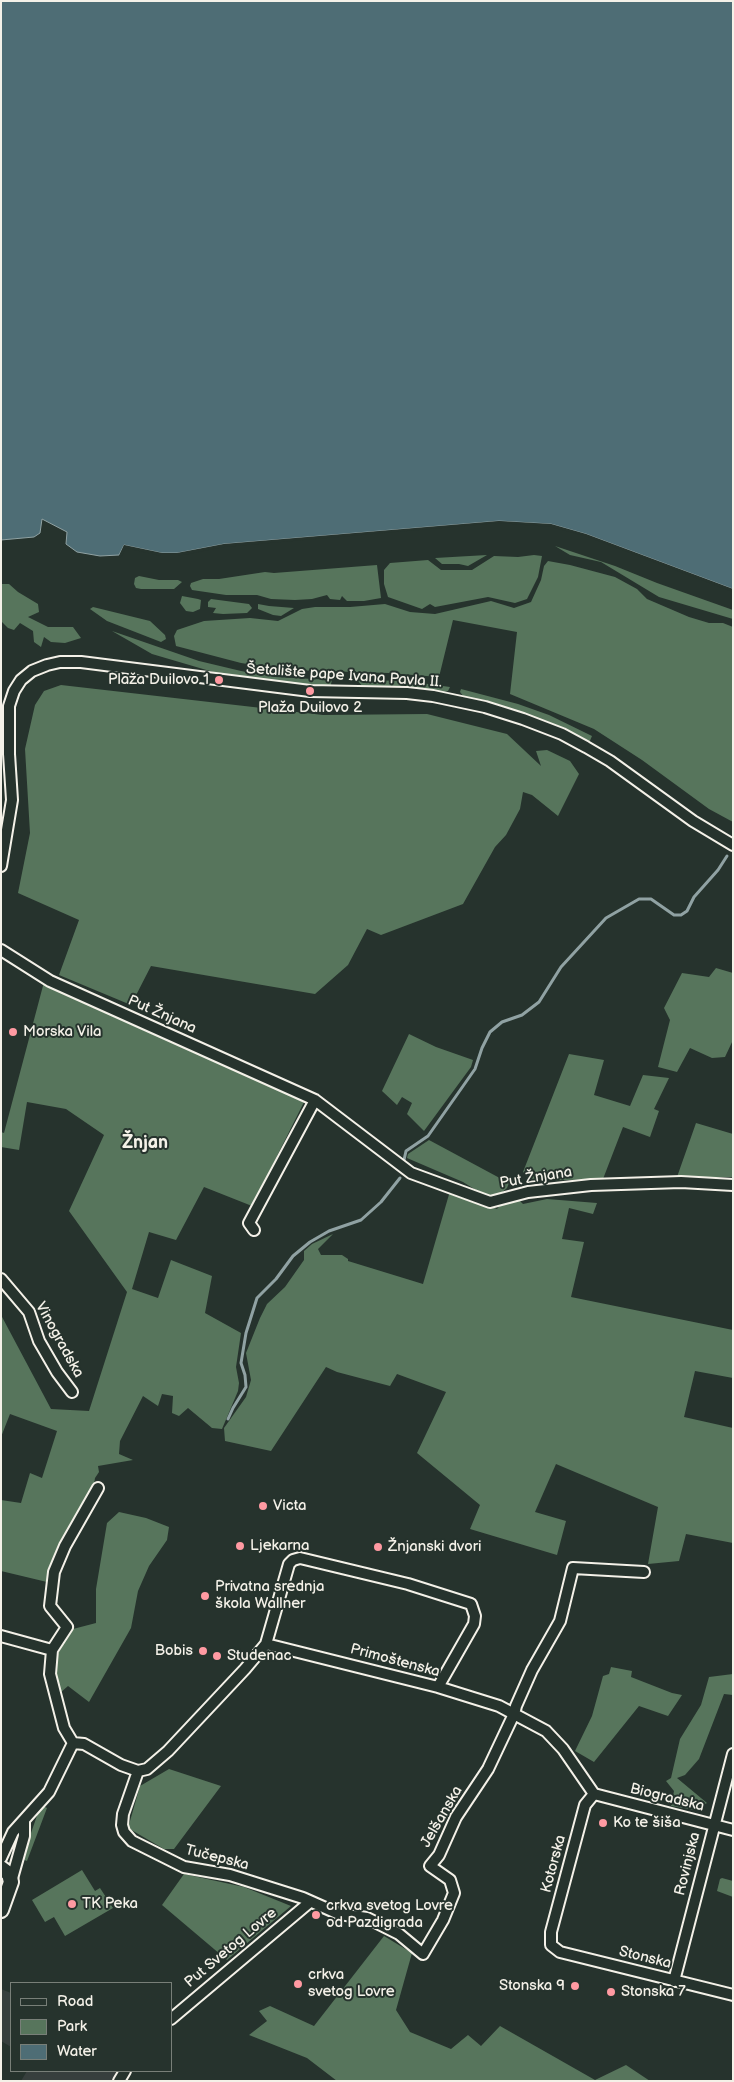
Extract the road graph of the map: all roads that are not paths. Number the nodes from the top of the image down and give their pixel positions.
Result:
1 (733, 845) edge
2 (1, 866) edge
3 (1, 950) edge
4 (315, 1100) junction
5 (733, 1185) edge
6 (254, 1230) dead end
7 (1, 1279) edge
8 (72, 1392) dead end
9 (98, 1488) dead end
10 (644, 1572) dead end
11 (1, 1636) edge
12 (266, 1644) junction
13 (52, 1650) junction
14 (438, 1688) junction
15 (514, 1714) junction
16 (73, 1743) junction
17 (733, 1754) edge
18 (138, 1770) junction
19 (594, 1794) junction
20 (24, 1821) junction
21 (714, 1825) junction
22 (733, 1830) edge
23 (1, 1858) edge
24 (1, 1868) edge
25 (7, 1888) edge
26 (310, 1902) junction
27 (1, 1910) edge
28 (552, 1945) joint
29 (423, 1954) joint
30 (674, 1981) junction
31 (733, 1995) edge
32 (172, 2018) edge

1 - 2 street, Šetalište pape Ivana Pavla II.
3 - 4 street, Put Žnjana
4 - 5 street, Put Žnjana
4 - 6 street
7 - 8 street, Vinogradska
9 - 13 street
10 - 15 street
11 - 13 street
12 - 14 street, Primoštenska
12 - 14 street
12 - 18 street
13 - 16 street
14 - 15 street, Primoštenska
15 - 19 street
15 - 29 street, Jelšanska
16 - 18 street
16 - 20 street
17 - 21 street, Rovinjska
18 - 26 street, Tučepska
19 - 21 street, Biogradska
19 - 28 street, Kotorska
20 - 23 street
20 - 25 street
21 - 22 street, Biogradska
21 - 30 street, Rovinjska
24 - 25 street
25 - 27 street
26 - 29 street, Tučepska
26 - 32 street, Put Svetog Lovre
28 - 30 street, Stonska
30 - 31 street, Stonska

